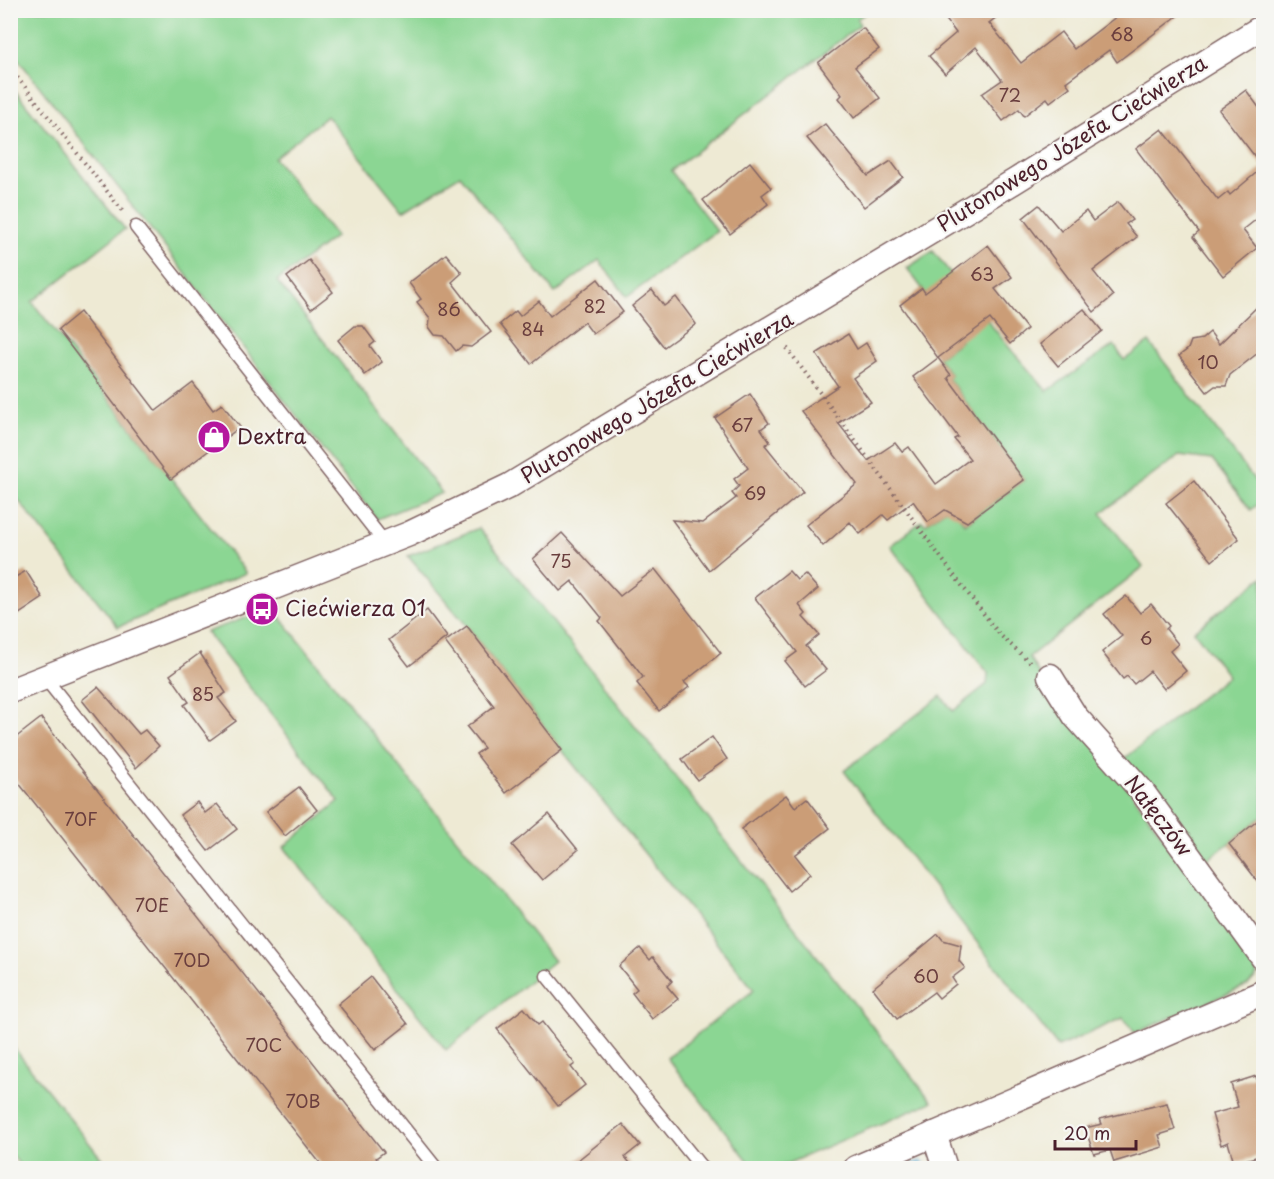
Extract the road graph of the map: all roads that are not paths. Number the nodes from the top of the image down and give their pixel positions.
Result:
1 (1263, 26) edge
2 (136, 227) road end
3 (385, 543) junction
4 (1050, 676) road end
5 (45, 678) junction
6 (10, 692) edge
7 (1263, 959) edge
8 (547, 976) dead end
9 (1263, 992) edge
10 (934, 1134) junction
11 (436, 1168) edge
12 (702, 1168) edge
13 (856, 1168) edge
14 (945, 1168) edge

1 - 3 street, Plutonowego Józefa Ciećwierza
2 - 3 lane
3 - 5 street, Plutonowego Józefa Ciećwierza
4 - 7 street, Nałęczów
5 - 6 street, Plutonowego Józefa Ciećwierza
5 - 11 lane
8 - 12 lane
9 - 10 street
10 - 13 street
10 - 14 street

